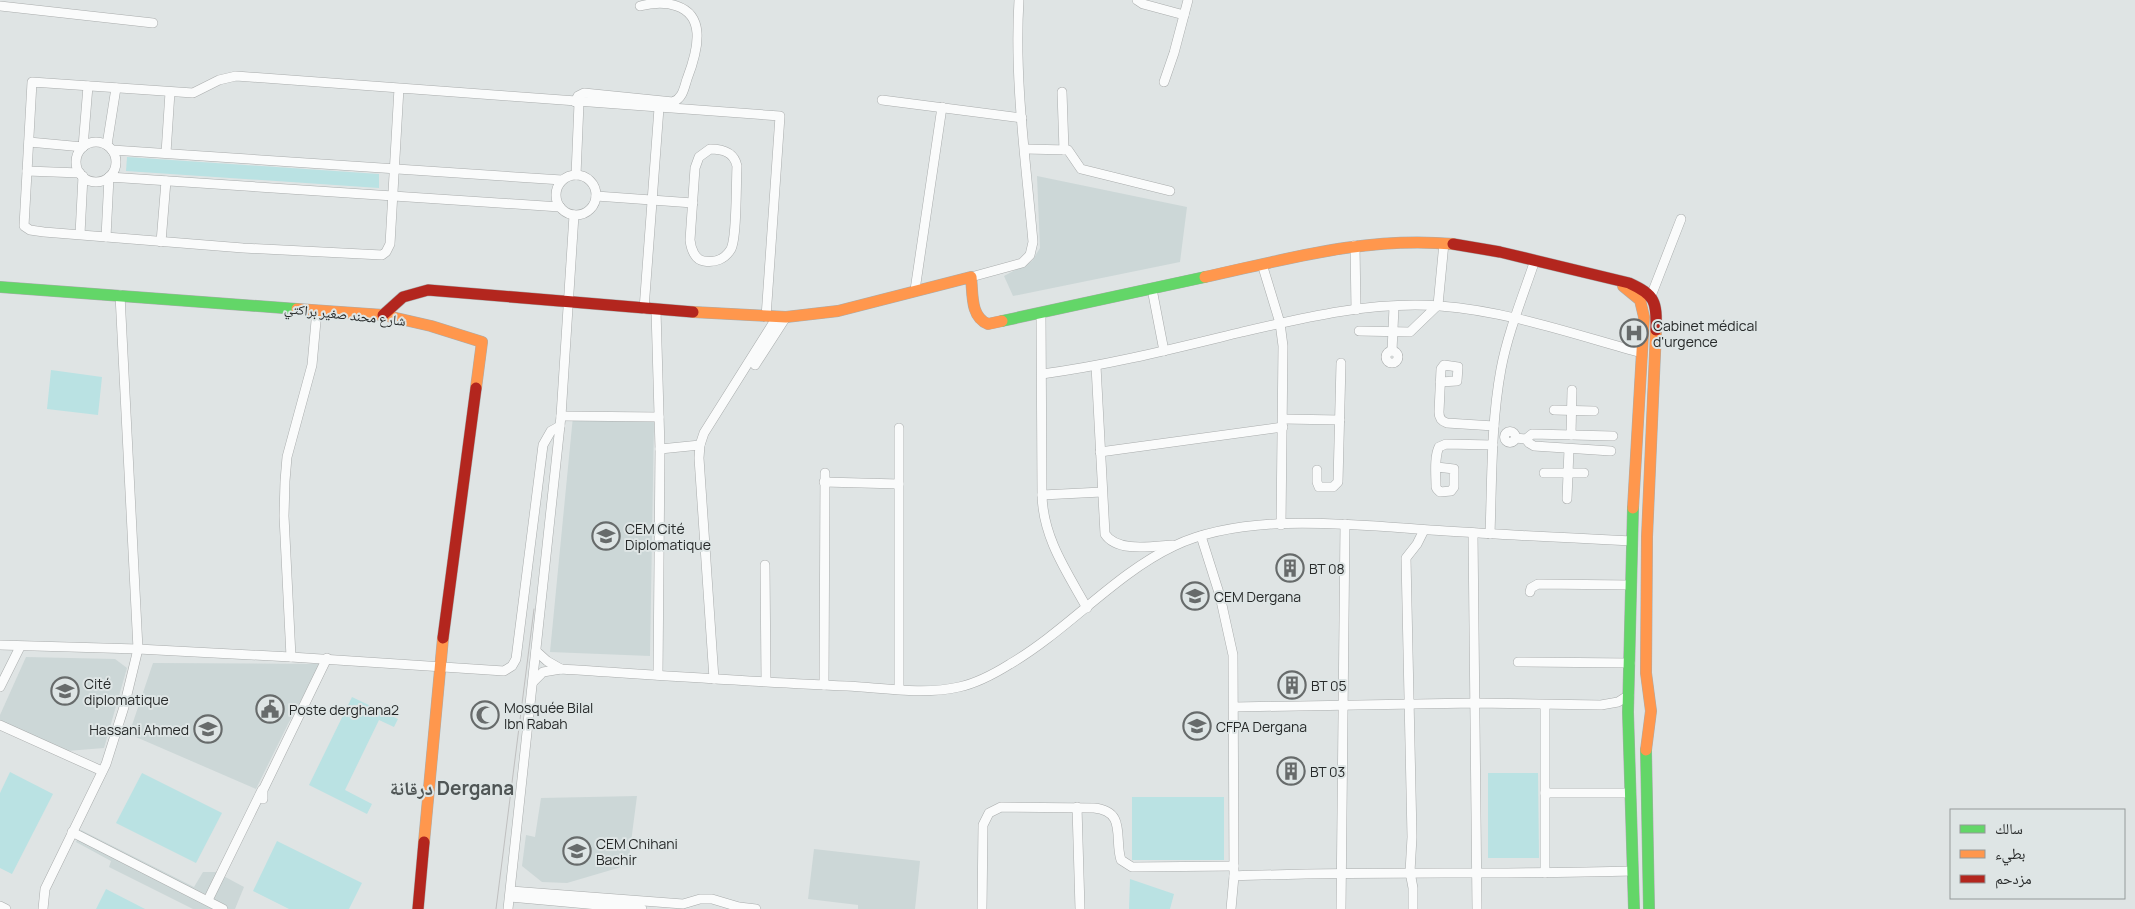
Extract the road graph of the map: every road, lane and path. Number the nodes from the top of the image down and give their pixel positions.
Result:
1 (1019, 0) edge
2 (1137, 0) edge
3 (1188, 0) edge
4 (0, 6) edge
5 (640, 6) dead end
6 (1184, 15) junction
7 (153, 23) dead end
8 (1164, 82) dead end
9 (88, 86) junction
10 (116, 88) junction
11 (399, 88) junction
12 (170, 92) junction
13 (1062, 92) dead end
14 (882, 100) dead end
15 (577, 103) junction
16 (942, 106) junction
17 (659, 108) junction
18 (1022, 118) junction
19 (29, 142) junction
20 (83, 147) junction
21 (110, 148) junction
22 (1025, 149) junction
23 (1064, 150) junction
24 (166, 154) junction
25 (394, 169) junction
26 (27, 171) junction
27 (81, 175) junction
28 (576, 175) junction
29 (109, 177) junction
30 (562, 180) junction
31 (166, 181) junction
32 (1170, 191) dead end
33 (393, 196) junction
34 (596, 196) junction
35 (652, 199) junction
36 (693, 202) junction
37 (560, 207) junction
38 (574, 215) junction
39 (1681, 219) dead end
40 (80, 234) junction
41 (106, 237) junction
42 (161, 242) junction
43 (1444, 243) junction
44 (1355, 245) junction
45 (1535, 260) junction
46 (1262, 264) junction
47 (971, 277) junction
48 (1608, 278) junction
49 (0, 287) edge
50 (1152, 288) junction
51 (915, 290) junction
52 (120, 295) junction
53 (1651, 296) junction
54 (567, 302) junction
55 (1394, 306) junction
56 (1438, 306) junction
57 (644, 309) junction
58 (317, 310) junction
59 (656, 310) junction
60 (1356, 310) junction
61 (1040, 314) junction
62 (383, 315) junction
63 (776, 317) junction
64 (1515, 319) junction
65 (1280, 323) junction
66 (1359, 331) dead end
67 (1393, 332) junction
68 (1164, 351) junction
69 (1392, 351) dead end
70 (1642, 353) junction
71 (1342, 364) dead end
72 (756, 365) dead end
73 (1096, 366) junction
74 (1042, 374) junction
75 (1440, 382) dead end
76 (1572, 390) dead end
77 (1554, 410) dead end
78 (1572, 411) junction
79 (1594, 411) dead end
80 (561, 416) junction
81 (659, 417) junction
82 (1340, 420) junction
83 (1282, 423) junction
84 (560, 426) junction
85 (1494, 426) junction
86 (899, 428) dead end
87 (1571, 435) junction
88 (1613, 436) dead end
89 (1526, 439) junction
90 (1493, 440) junction
91 (700, 445) junction
92 (1569, 448) junction
93 (660, 449) junction
94 (1100, 452) junction
95 (1612, 452) dead end
96 (1437, 466) dead end
97 (1317, 470) dead end
98 (1544, 473) dead end
99 (1568, 473) junction
100 (1584, 473) dead end
101 (898, 484) junction
102 (1102, 492) junction
103 (1042, 495) junction
104 (1567, 500) dead end
105 (1344, 524) junction
106 (1281, 525) junction
107 (1424, 530) junction
108 (1473, 533) junction
109 (1490, 534) junction
110 (1201, 536) junction
111 (1632, 541) junction
112 (1175, 545) junction
113 (529, 556) junction
114 (546, 558) junction
115 (765, 565) dead end
116 (1631, 585) junction
117 (1530, 592) dead end
118 (1088, 608) junction
119 (0, 646) edge
120 (20, 647) junction
121 (138, 649) junction
122 (536, 651) junction
123 (291, 656) junction
124 (327, 658) junction
125 (1518, 662) dead end
126 (1630, 662) junction
127 (440, 666) junction
128 (561, 669) junction
129 (658, 675) junction
130 (714, 678) junction
131 (766, 681) junction
132 (533, 682) junction
133 (824, 685) junction
134 (0, 687) edge
135 (899, 688) junction
136 (1629, 697) junction
137 (1650, 697) junction
138 (1409, 704) junction
139 (1475, 704) junction
140 (1343, 705) junction
141 (1545, 705) junction
142 (1234, 708) junction
143 (1628, 718) junction
144 (1650, 718) junction
145 (0, 725) edge
146 (102, 771) junction
147 (1545, 793) junction
148 (1631, 793) junction
149 (1077, 807) junction
150 (72, 832) junction
151 (1234, 866) junction
152 (1633, 871) junction
153 (1342, 872) junction
154 (1410, 872) junction
155 (1477, 873) junction
156 (1545, 873) junction
157 (1234, 876) junction
158 (510, 894) junction
159 (709, 899) junction
160 (208, 900) junction
161 (614, 905) edge
162 (694, 905) edge
163 (0, 906) edge
164 (42, 908) edge
165 (6, 909) edge
166 (223, 909) edge
167 (418, 909) edge
168 (508, 909) edge
169 (642, 909) edge
170 (710, 909) edge
171 (756, 909) edge
172 (982, 909) edge
173 (1080, 909) edge
174 (1231, 909) edge
175 (1341, 909) edge
176 (1413, 909) edge
177 (1477, 909) edge
178 (1634, 909) edge
179 (1648, 909) edge

1 - 18 street
2 - 6 street
3 - 6 street
4 - 7 street
5 - 15 street
6 - 8 street
9 - 10 street
9 - 19 street
9 - 20 street
10 - 12 street
10 - 21 street
11 - 12 street
11 - 15 street
11 - 25 street
12 - 24 street
13 - 23 street
14 - 16 street
15 - 17 street
15 - 28 street
16 - 18 street
16 - 51 street
17 - 35 street
17 - 63 street
18 - 22 street
19 - 20 street
19 - 26 street
20 - 21 street
20 - 27 street
21 - 24 street
21 - 29 street
22 - 23 street
22 - 47 street
23 - 32 street
24 - 25 street
25 - 30 street
25 - 33 street
26 - 27 street
26 - 40 street
27 - 29 street
27 - 40 street
28 - 30 street
28 - 34 street
29 - 31 street
29 - 41 street
30 - 37 street
31 - 33 street
31 - 42 street
33 - 37 street
33 - 42 street
34 - 35 street
34 - 38 street
35 - 36 street
35 - 57 street
36 - 36 street
37 - 38 street
38 - 54 street
39 - 53 street
40 - 41 street
41 - 42 street
43 - 44 street
43 - 45 street
43 - 56 street
44 - 46 street
44 - 60 street
45 - 48 street
45 - 64 street
46 - 50 street
46 - 65 street
47 - 51 street
47 - 61 street
48 - 53 street
48 - 70 street
49 - 52 street, شارع محند صغير براكتي
50 - 61 street
50 - 68 street
51 - 63 street
52 - 58 street, شارع محند صغير براكتي
52 - 121 street
53 - 137 street
54 - 57 street
54 - 62 street
54 - 80 street
55 - 56 street
55 - 60 street
55 - 67 street
56 - 64 street
56 - 67 street
57 - 59 street
58 - 62 street, شارع محند صغير براكتي
58 - 123 street
59 - 63 street
59 - 81 street
60 - 65 street
61 - 74 street
62 - 127 street, شارع محند صغير براكتي
63 - 72 street
63 - 91 street
64 - 70 street
64 - 85 street
65 - 68 street
65 - 83 street
66 - 67 street
67 - 69 street
68 - 73 street
70 - 111 street
71 - 82 street
73 - 74 street
73 - 94 street
74 - 103 street
75 - 85 street
76 - 78 street
77 - 78 street
78 - 79 street
78 - 87 street
80 - 81 street
80 - 84 street
81 - 93 street
82 - 83 street
82 - 97 street
83 - 94 street
83 - 106 street
84 - 113 street
84 - 114 street
85 - 90 street
86 - 101 street
87 - 88 street
87 - 89 street
89 - 90 street
89 - 92 street
90 - 96 street
90 - 109 street
91 - 93 street
91 - 130 street
92 - 95 street
92 - 99 street
93 - 129 street
94 - 102 street
98 - 99 street
99 - 100 street
99 - 104 street
101 - 133 street
101 - 135 street
102 - 103 street
102 - 112 street
103 - 118 street
105 - 106 street
105 - 107 street
105 - 140 street
106 - 110 street
107 - 108 street
107 - 138 street
108 - 109 street
108 - 139 street
109 - 111 street
110 - 112 street
110 - 142 street
111 - 116 street
112 - 118 street
113 - 114 street
113 - 127 street
114 - 122 street
115 - 131 street
116 - 117 street
116 - 126 street
118 - 135 street
119 - 120 street
120 - 121 street
120 - 134 street
121 - 123 street
121 - 146 street
122 - 128 street
122 - 132 street
123 - 124 street
124 - 127 street
124 - 160 street
125 - 126 street
126 - 136 street
127 - 167 street
128 - 129 street
128 - 132 street
129 - 130 street
130 - 131 street
131 - 133 street
132 - 158 street
133 - 135 street
136 - 137 street
136 - 141 street
136 - 143 street
137 - 144 street
138 - 139 street
138 - 140 street
138 - 154 street
139 - 141 street
139 - 155 street
140 - 142 street
140 - 153 street
141 - 147 street
142 - 151 street
143 - 144 street
143 - 148 street
144 - 179 street
145 - 146 street
146 - 150 street
147 - 148 street
147 - 156 street
148 - 152 street
149 - 151 street
149 - 172 street
149 - 173 street
150 - 160 street
150 - 164 street
151 - 157 street
152 - 156 street
152 - 178 street
153 - 154 street
153 - 157 street
153 - 175 street
154 - 155 street
154 - 176 street
155 - 156 street
155 - 177 street
157 - 174 street
158 - 161 street
158 - 168 street
159 - 162 street
159 - 170 street
159 - 171 street
160 - 166 street
161 - 162 street
161 - 169 street
163 - 165 street

